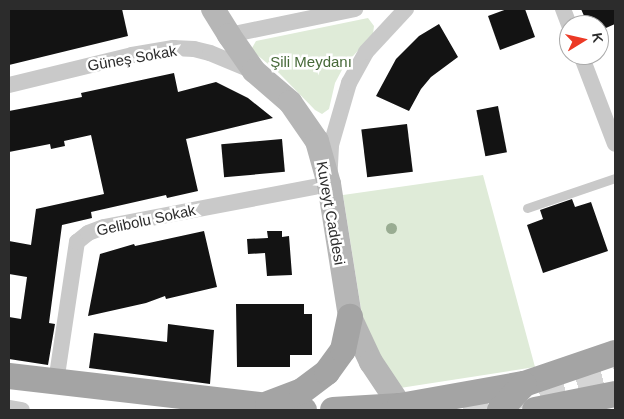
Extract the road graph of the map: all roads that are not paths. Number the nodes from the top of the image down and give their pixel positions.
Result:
1 (213, 9) edge
2 (355, 9) edge
3 (406, 9) edge
4 (228, 35) junction
5 (585, 65) edge
6 (254, 71) junction
7 (9, 85) edge
8 (615, 144) edge
9 (615, 178) edge
10 (329, 184) junction
11 (527, 208) dead end
12 (350, 317) junction
13 (615, 353) edge
14 (9, 376) edge
15 (56, 382) junction
16 (524, 384) junction
17 (9, 388) edge
18 (615, 394) edge
19 (260, 407) junction
20 (9, 408) edge
21 (403, 409) edge
22 (22, 410) edge
23 (178, 410) edge
24 (304, 410) edge
25 (333, 410) edge
26 (500, 410) edge
27 (535, 410) edge

1 - 4 main road, Kuveyt Caddesi
2 - 4 street
3 - 10 street
4 - 6 main road, Kuveyt Caddesi
5 - 8 street
6 - 7 street, Güneş Sokak
6 - 10 main road, Kuveyt Caddesi
9 - 11 lane
10 - 12 main road, Kuveyt Caddesi
10 - 15 street, Gelibolu Sokak
12 - 19 main road
12 - 21 main road, Kuveyt Caddesi
13 - 16 main road
14 - 15 main road
15 - 19 main road
16 - 21 main road
16 - 26 main road
17 - 23 main road
18 - 27 main road
19 - 24 main road
20 - 22 street
21 - 25 main road

